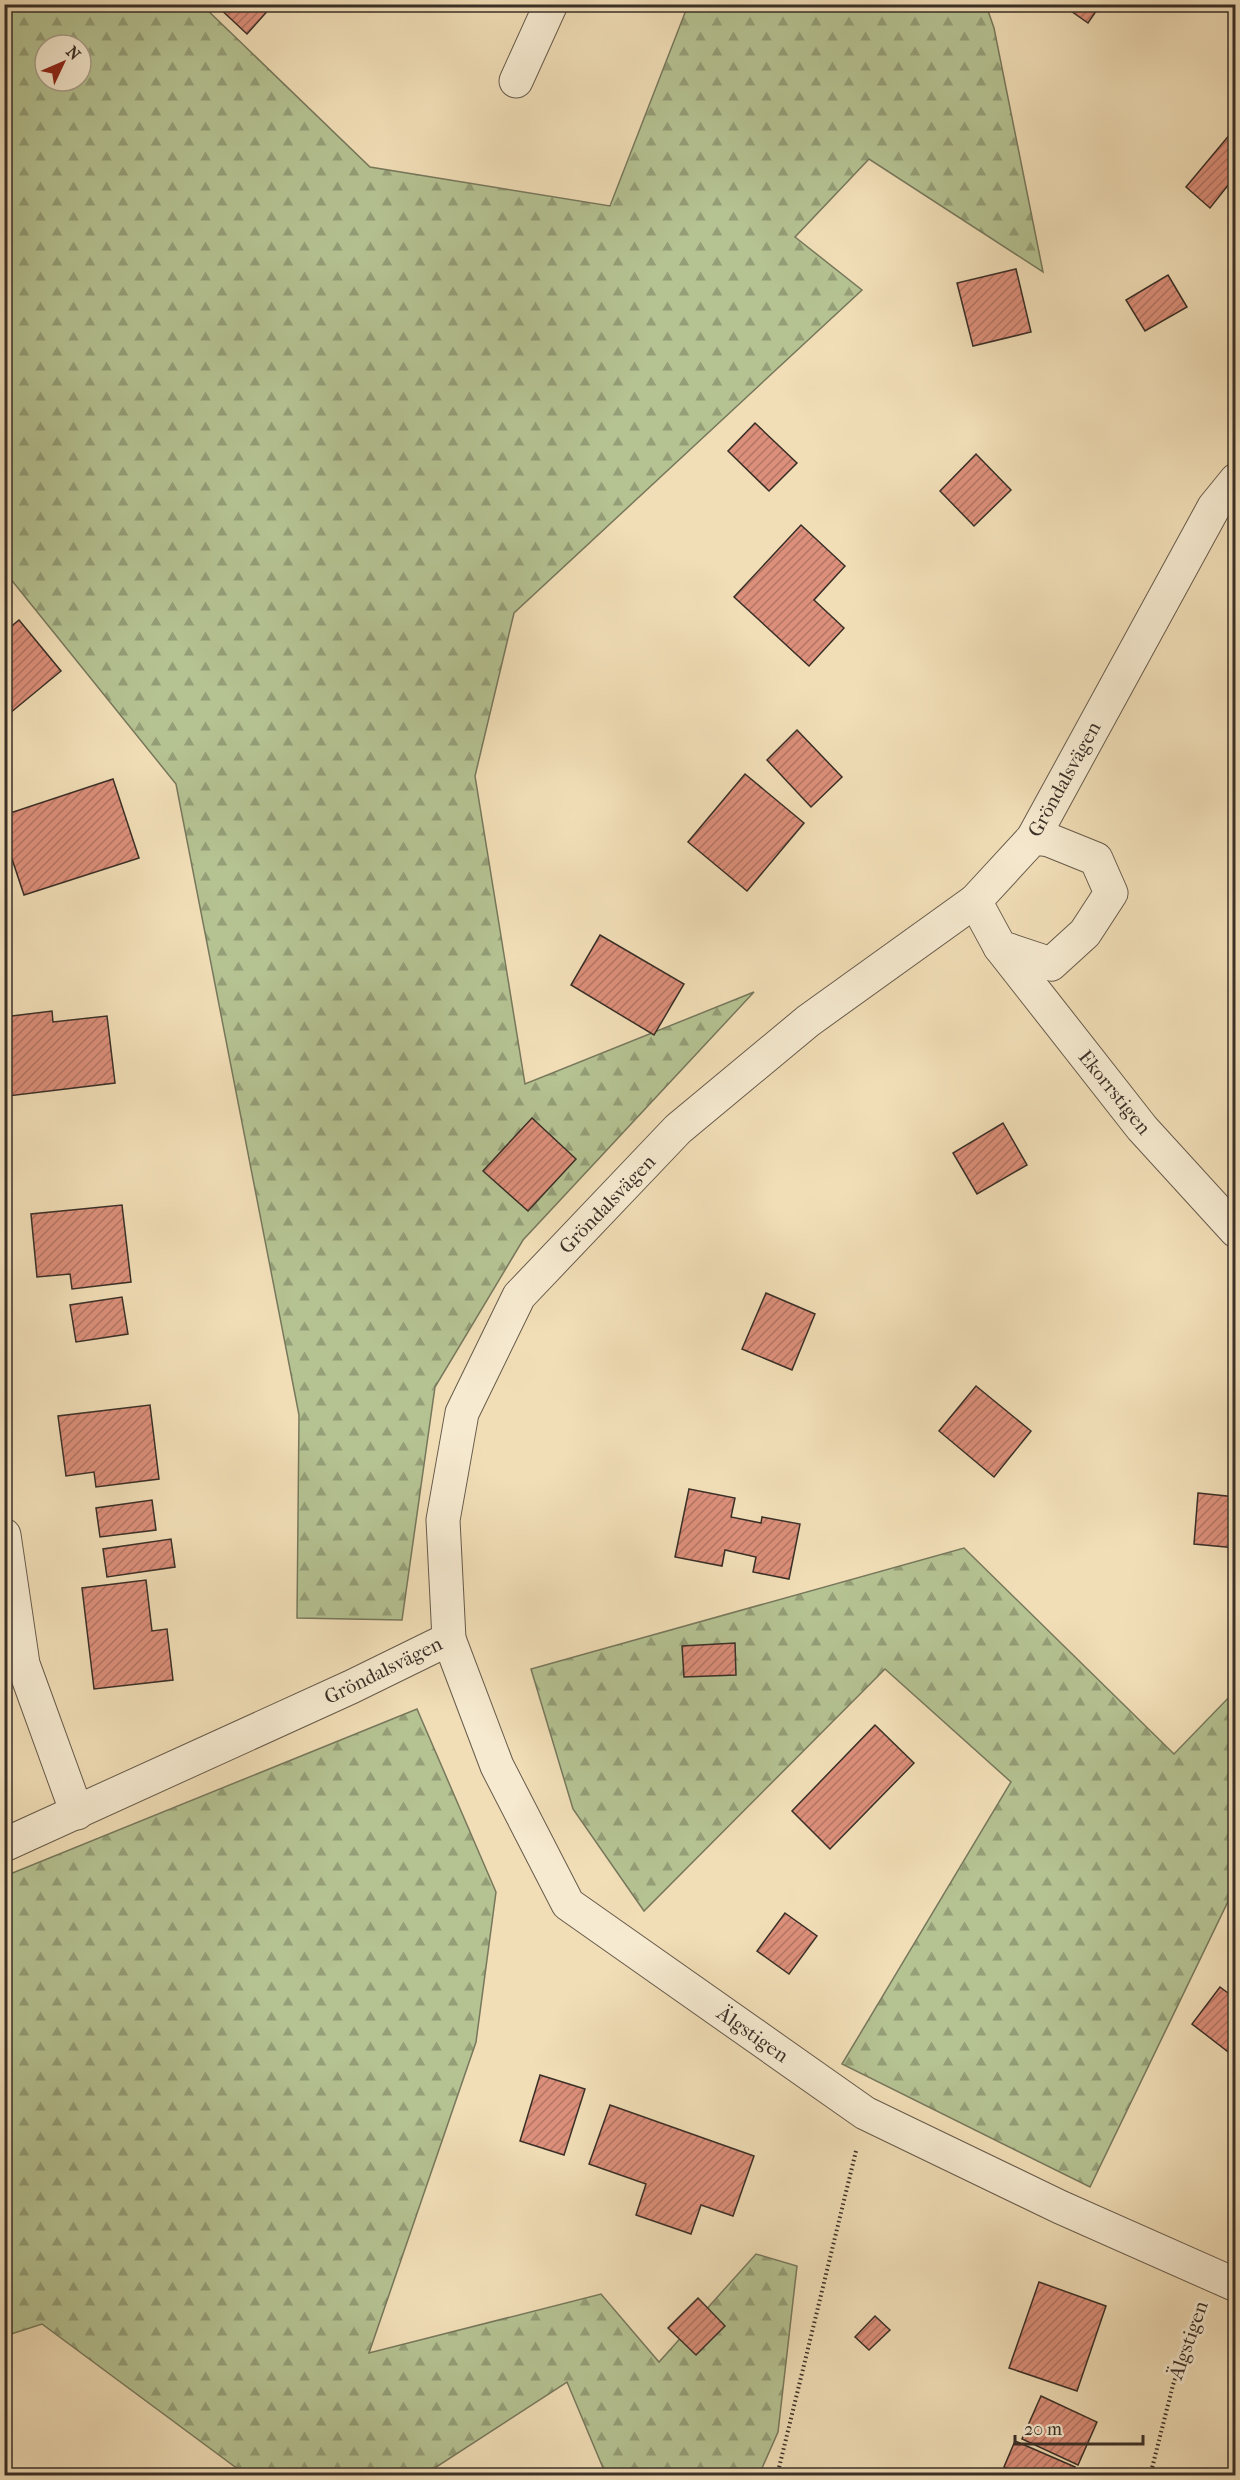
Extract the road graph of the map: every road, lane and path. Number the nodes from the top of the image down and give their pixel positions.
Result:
1 (551, 4) edge
2 (516, 81) dead end
3 (1236, 480) edge
4 (1033, 838) junction
5 (975, 901) junction
6 (1000, 947) junction
7 (1236, 1231) edge
8 (4, 1535) edge
9 (449, 1639) junction
10 (77, 1813) junction
11 (4, 1845) edge
12 (865, 2113) junction
13 (1223, 2280) edge
14 (777, 2475) edge
15 (1150, 2475) edge

1 - 2 street
3 - 4 street, Gröndalsvägen
4 - 5 street, Gröndalsvägen
4 - 6 street
5 - 6 street, Ekorrstigen
5 - 9 street, Gröndalsvägen
6 - 7 street, Ekorrstigen
8 - 10 street
9 - 10 street, Gröndalsvägen
9 - 12 street, Älgstigen
10 - 11 street, Gröndalsvägen
12 - 13 street, Älgstigen
12 - 14 path
13 - 15 path, Älgstigen

